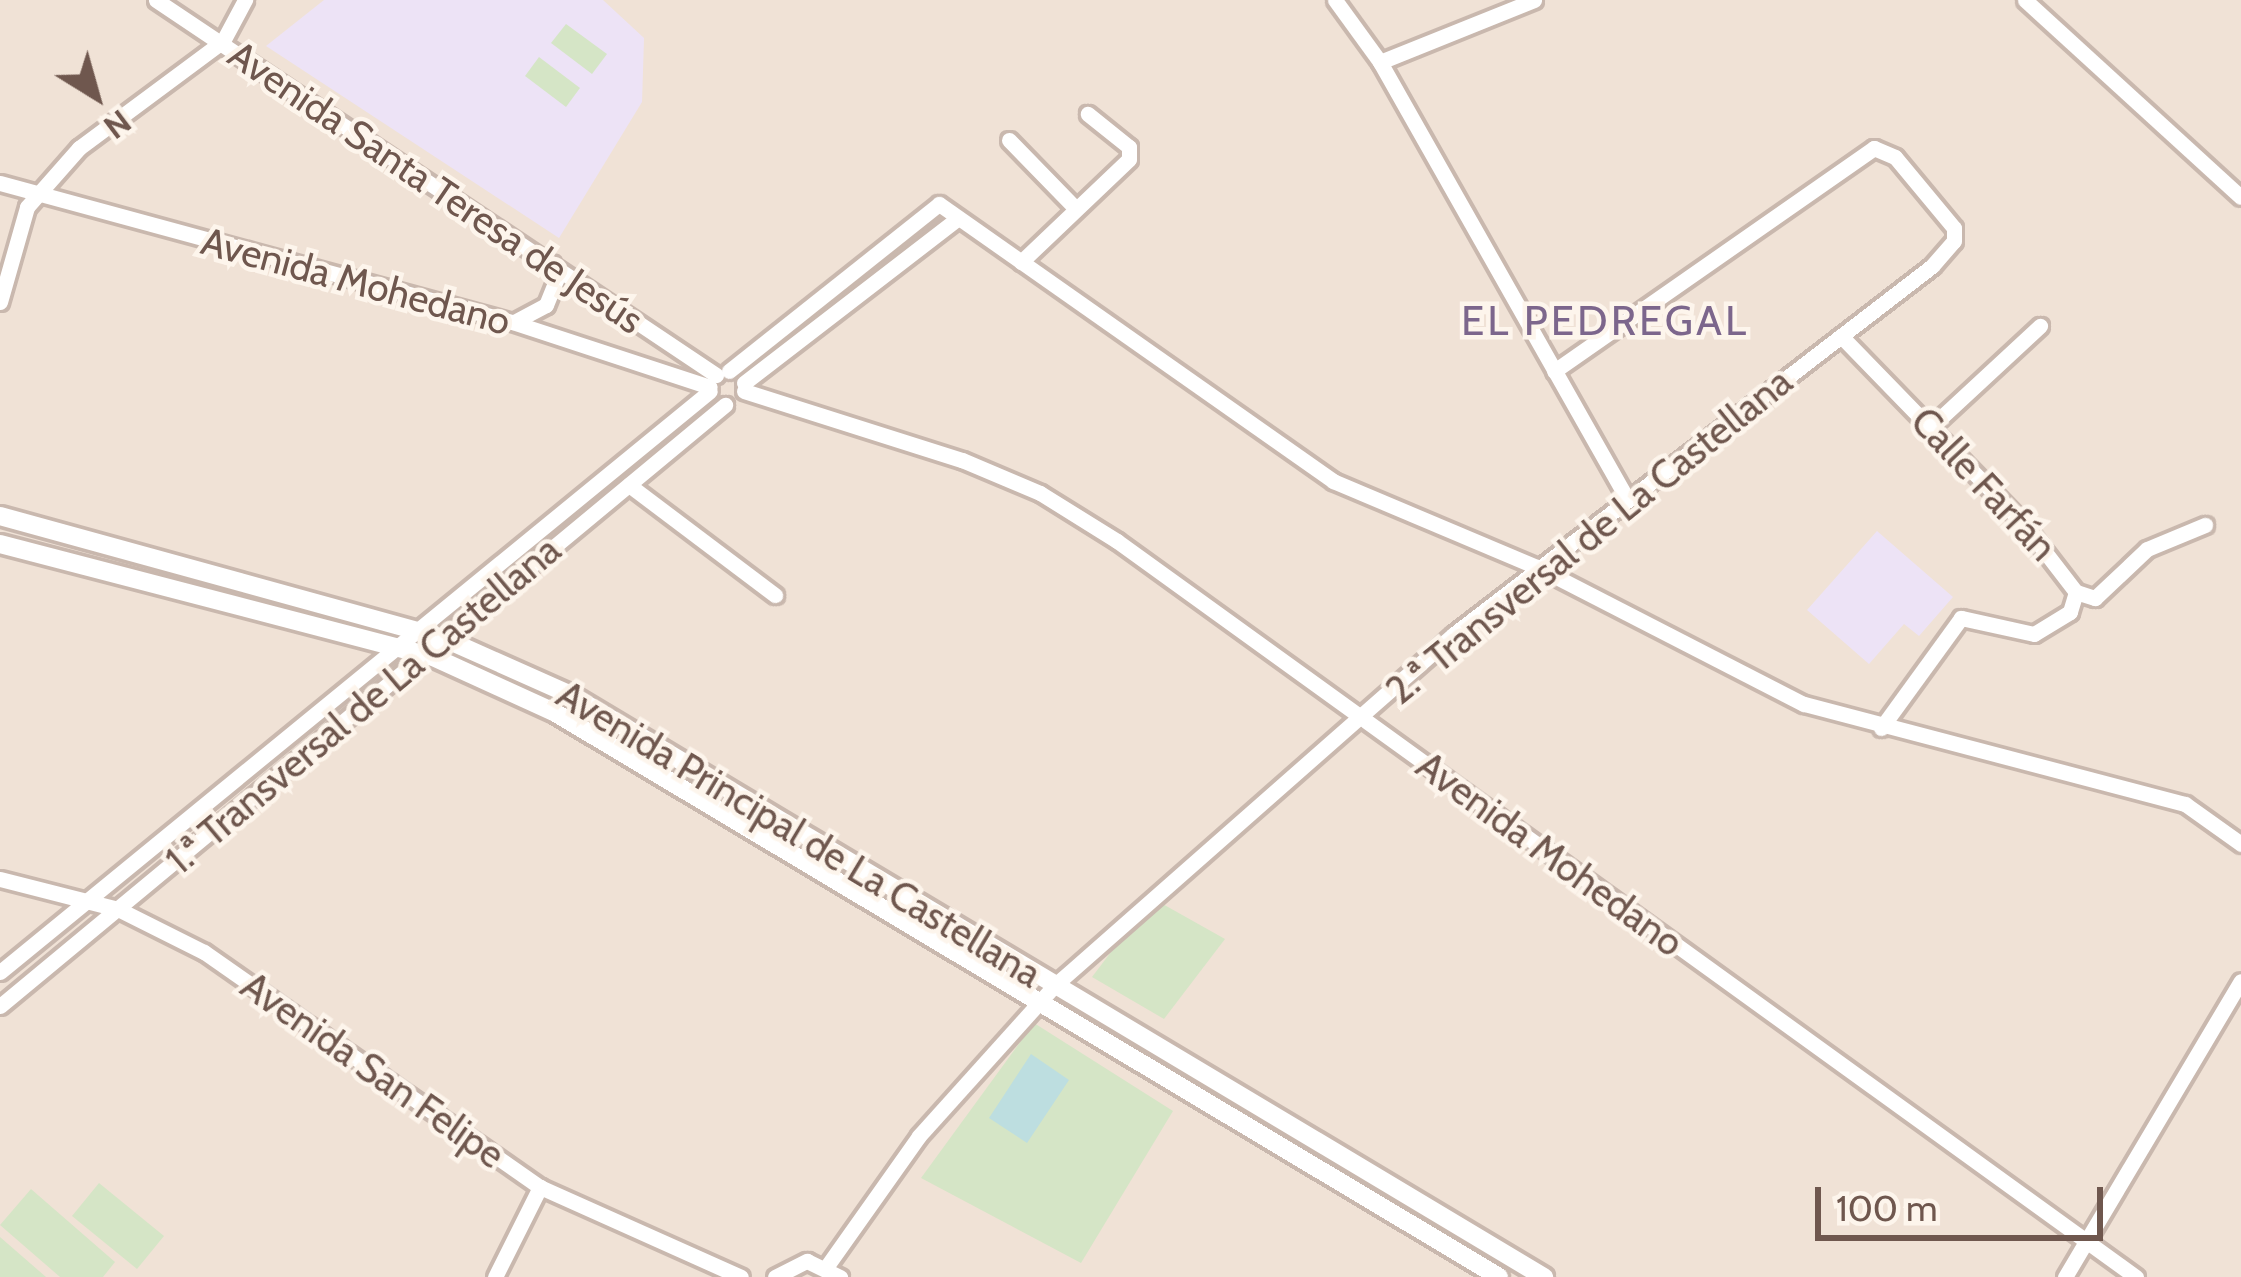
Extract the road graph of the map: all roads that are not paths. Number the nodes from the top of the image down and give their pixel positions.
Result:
1 (156, 0) edge
2 (244, 0) edge
3 (1335, 0) edge
4 (1534, 0) edge
5 (2025, 0) edge
6 (223, 41) junction
7 (1380, 62) junction
8 (1088, 114) dead end
9 (1010, 140) dead end
10 (0, 183) edge
11 (38, 194) junction
12 (2241, 197) edge
13 (1076, 209) junction
14 (958, 218) junction
15 (1021, 262) junction
16 (552, 263) junction
17 (0, 302) edge
18 (512, 322) junction
19 (2040, 326) dead end
20 (1841, 336) junction
21 (1554, 370) junction
22 (716, 381) junction
23 (744, 387) junction
24 (725, 405) junction
25 (1933, 424) junction
26 (629, 485) junction
27 (1626, 497) junction
28 (0, 516) edge
29 (2205, 525) dead end
30 (0, 544) edge
31 (1537, 567) junction
32 (2076, 592) junction
33 (775, 596) dead end
34 (418, 631) junction
35 (443, 638) junction
36 (399, 647) junction
37 (423, 654) junction
38 (1363, 718) junction
39 (1881, 728) junction
40 (2241, 844) edge
41 (0, 878) edge
42 (88, 900) junction
43 (118, 909) junction
44 (0, 972) edge
45 (2241, 981) edge
46 (1047, 994) junction
47 (0, 1006) edge
48 (540, 1187) junction
49 (2086, 1243) junction
50 (833, 1271) edge
51 (495, 1277) edge
52 (741, 1277) edge
53 (776, 1277) edge
54 (1499, 1277) edge
55 (1544, 1277) edge
56 (2065, 1277) edge
57 (2136, 1277) edge

1 - 6 street, Avenida Santa Teresa de Jesús
2 - 6 street
3 - 7 street
4 - 7 street
5 - 12 street
6 - 11 street
6 - 16 street, Avenida Santa Teresa de Jesús
7 - 21 street
8 - 13 street
9 - 13 street
10 - 11 street, Avenida Mohedano
11 - 17 street
11 - 18 street, Avenida Mohedano
13 - 15 street
14 - 15 street
14 - 22 street, 1.ª Transversal de La Castellana
14 - 23 street, 1.ª Transversal de La Castellana
15 - 31 street
16 - 18 street
16 - 22 street, Avenida Santa Teresa de Jesús
18 - 22 street, Avenida Mohedano
19 - 25 street
20 - 21 street, 2.ª Transversal de La Castellana
20 - 25 street, Calle Farfán
20 - 27 street, 2.ª Transversal de La Castellana
21 - 27 street
22 - 23 street
22 - 24 street
22 - 34 street, 1.ª Transversal de La Castellana
23 - 24 street, 1.ª Transversal de La Castellana
23 - 38 street, Avenida Mohedano
24 - 26 street, 1.ª Transversal de La Castellana
25 - 32 street, Calle Farfán
26 - 33 street
26 - 35 street, 1.ª Transversal de La Castellana
27 - 31 street, 2.ª Transversal de La Castellana
28 - 34 street, Avenida Principal de La Castellana
29 - 32 street
30 - 36 street, Avenida Principal de La Castellana
31 - 38 street, 2.ª Transversal de La Castellana
31 - 39 street
32 - 39 street, Calle Farfán
34 - 35 street, Avenida Principal de La Castellana
34 - 36 street, 1.ª Transversal de La Castellana
35 - 37 street, 1.ª Transversal de La Castellana
35 - 46 street, Avenida Principal de La Castellana
36 - 37 street, Avenida Principal de La Castellana
36 - 42 street, 1.ª Transversal de La Castellana
37 - 43 street, 1.ª Transversal de La Castellana
37 - 46 street, Avenida Principal de La Castellana
38 - 46 street, 2.ª Transversal de La Castellana
38 - 49 street, Avenida Mohedano
39 - 40 street
41 - 42 street, Avenida San Felipe
42 - 43 street, Avenida San Felipe
42 - 44 street, 1.ª Transversal de La Castellana
43 - 47 street, 1.ª Transversal de La Castellana
43 - 48 street, Avenida San Felipe
45 - 49 street
46 - 50 street, 2.ª Transversal de La Castellana
46 - 54 street, Avenida Principal de La Castellana
46 - 55 street, Avenida Principal de La Castellana
48 - 51 street
48 - 52 street, Avenida San Felipe
49 - 56 street
49 - 57 street, Avenida Mohedano
50 - 53 street

